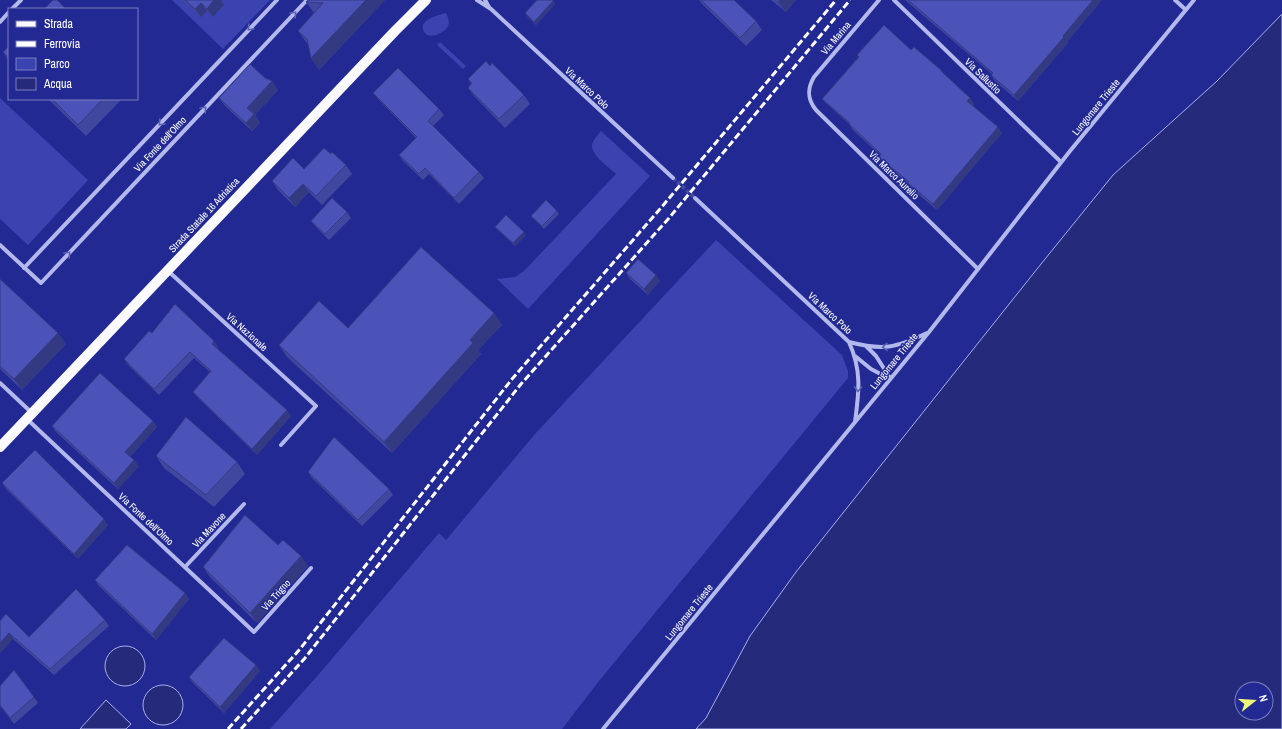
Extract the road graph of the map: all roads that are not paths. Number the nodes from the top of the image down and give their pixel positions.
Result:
1 (21, 0) edge
2 (277, 0) edge
3 (307, 0) edge
4 (426, 0) edge
5 (476, 0) edge
6 (485, 0) edge
7 (879, 0) edge
8 (894, 0) edge
9 (1175, 0) edge
10 (1194, 0) edge
11 (13, 8) edge
12 (491, 9) junction
13 (1186, 10) junction
14 (8, 13) edge
15 (0, 22) edge
16 (809, 88) joint
17 (1061, 162) junction
18 (673, 178) tunnel mouth
19 (695, 198) tunnel mouth
20 (0, 245) edge
21 (24, 268) junction
22 (978, 269) junction
23 (167, 270) junction
24 (929, 332) junction
25 (849, 342) junction
26 (866, 346) junction
27 (855, 356) junction
28 (890, 379) junction
29 (0, 383) edge
30 (30, 416) junction
31 (855, 423) junction
32 (281, 445) dead end
33 (0, 447) edge
34 (244, 504) dead end
35 (185, 567) junction
36 (311, 568) dead end
37 (254, 632) joint
38 (603, 729) edge

1 - 11 street
2 -> 21 street, Via Fonte dell'Olmo
21 -> 3 street, Via Fonte dell'Olmo
4 - 23 main road, Strada Statale 16 Adriatica
5 - 12 street, Via Marco Polo
6 - 12 street, Via Marco Polo
7 - 16 street, Via Marina
8 - 17 street, Via Sallustio
9 - 13 street
10 - 13 street, Lungomare Trieste
12 - 18 street, Via Marco Polo
13 - 17 street, Lungomare Trieste
14 - 15 street
16 - 22 street, Via Marco Aurelio
17 - 22 street, Lungomare Trieste
19 - 25 street, Via Marco Polo
20 - 21 street, Via Fonte dell'Olmo
22 - 24 street, Lungomare Trieste
23 - 30 main road, Strada Statale 16 Adriatica
23 - 32 street, Via Nazionale
24 -> 26 street, Via Marco Polo
24 - 28 street, Lungomare Trieste
25 - 26 street, Via Marco Polo
25 - 27 street, Via Marco Polo
26 - 28 street
27 - 28 street, Via Marco Polo
27 -> 31 street, Via Marco Polo
28 - 31 street, Lungomare Trieste
29 - 30 street
30 - 33 main road, Strada Statale 16 Adriatica
30 - 35 street, Via Fonte dell'Olmo
31 - 38 street, Lungomare Trieste
34 - 35 street, Via Mavone
35 - 37 street, Via Fonte dell'Olmo
36 - 37 street, Via Trigno

